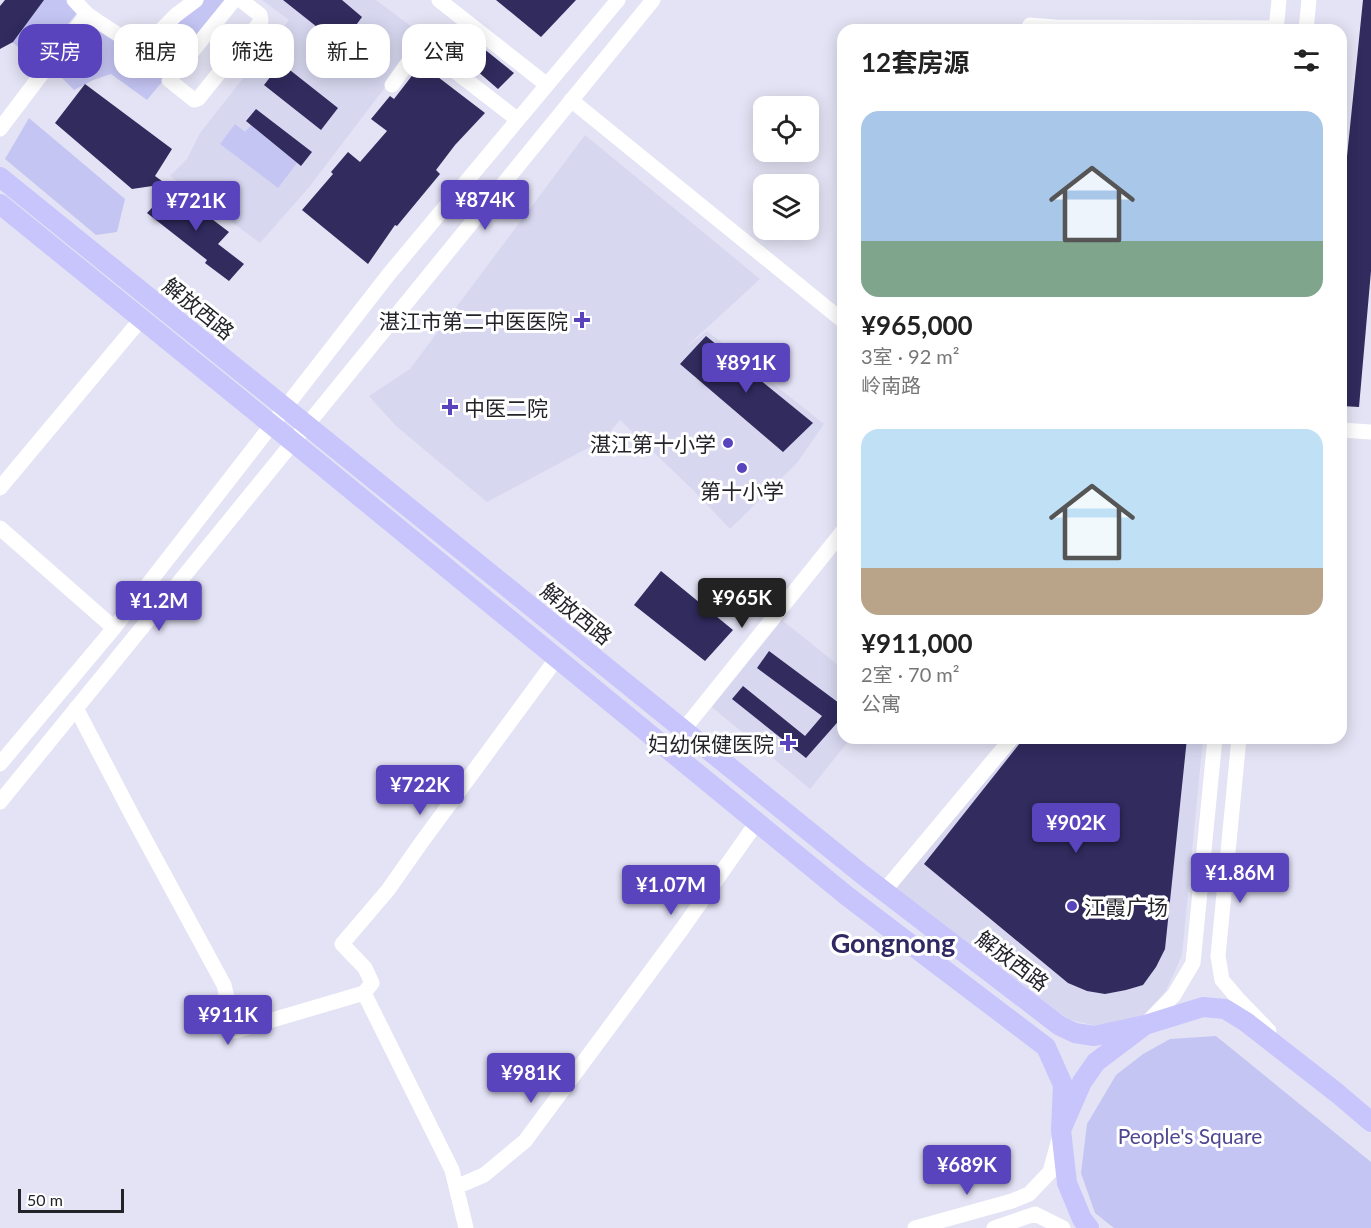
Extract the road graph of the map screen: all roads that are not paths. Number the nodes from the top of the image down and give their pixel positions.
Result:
1 (74, 0) edge
2 (196, 0) edge
3 (235, 0) edge
4 (439, 0) edge
5 (618, 0) edge
6 (653, 0) edge
7 (1279, 0) edge
8 (1309, 0) edge
9 (87, 14) junction
10 (1277, 24) edge
11 (1307, 24) edge
12 (547, 85) junction
13 (392, 86) dead end
14 (571, 100) junction
15 (518, 120) junction
16 (0, 129) edge
17 (0, 177) edge
18 (0, 204) edge
19 (837, 316) edge
20 (137, 324) dead end
21 (285, 408) junction
22 (272, 424) junction
23 (307, 425) junction
24 (1347, 430) edge
25 (1371, 432) edge
26 (293, 442) junction
27 (0, 488) edge
28 (0, 528) edge
29 (837, 538) edge
30 (114, 628) junction
31 (557, 658) junction
32 (76, 708) junction
33 (682, 729) junction
34 (1007, 744) edge
35 (1214, 744) edge
36 (1238, 744) edge
37 (668, 749) junction
38 (0, 764) edge
39 (0, 802) edge
40 (757, 822) junction
41 (884, 891) junction
42 (364, 993) junction
43 (1145, 1025) junction
44 (1338, 1093) junction
45 (1371, 1122) edge
46 (1061, 1130) junction
47 (456, 1186) junction
48 (466, 1228) edge
49 (915, 1228) edge
50 (994, 1228) edge
51 (1063, 1228) edge
52 (1089, 1228) edge

1 - 9 street
2 - 9 street
3 - 3 street
4 - 12 street
5 - 12 street
6 - 14 street
7 - 10 street
8 - 11 street
9 - 16 street
12 - 15 street
13 - 15 street
14 - 19 street
14 - 23 street
15 - 21 street
17 - 21 main road, 解放西路
18 - 22 main road
20 - 27 street
21 - 22 street
21 - 23 main road, 解放西路
22 - 26 main road
22 - 30 street
23 - 26 street
23 - 33 main road, 解放西路
24 - 25 street
26 - 31 main road
26 - 32 street
28 - 30 street
29 - 33 street
30 - 38 street
31 - 37 main road
31 - 42 street
32 - 39 street
32 - 42 street
33 - 37 street
33 - 41 main road, 解放西路
34 - 41 street
35 - 43 street
36 - 44 street
37 - 40 main road
40 - 46 main road
40 - 47 street
41 - 43 main road, 解放西路
42 - 47 street
43 - 44 main road
43 - 46 main road
44 - 45 main road
46 - 49 street
46 - 52 main road
47 - 48 street
50 - 51 street

